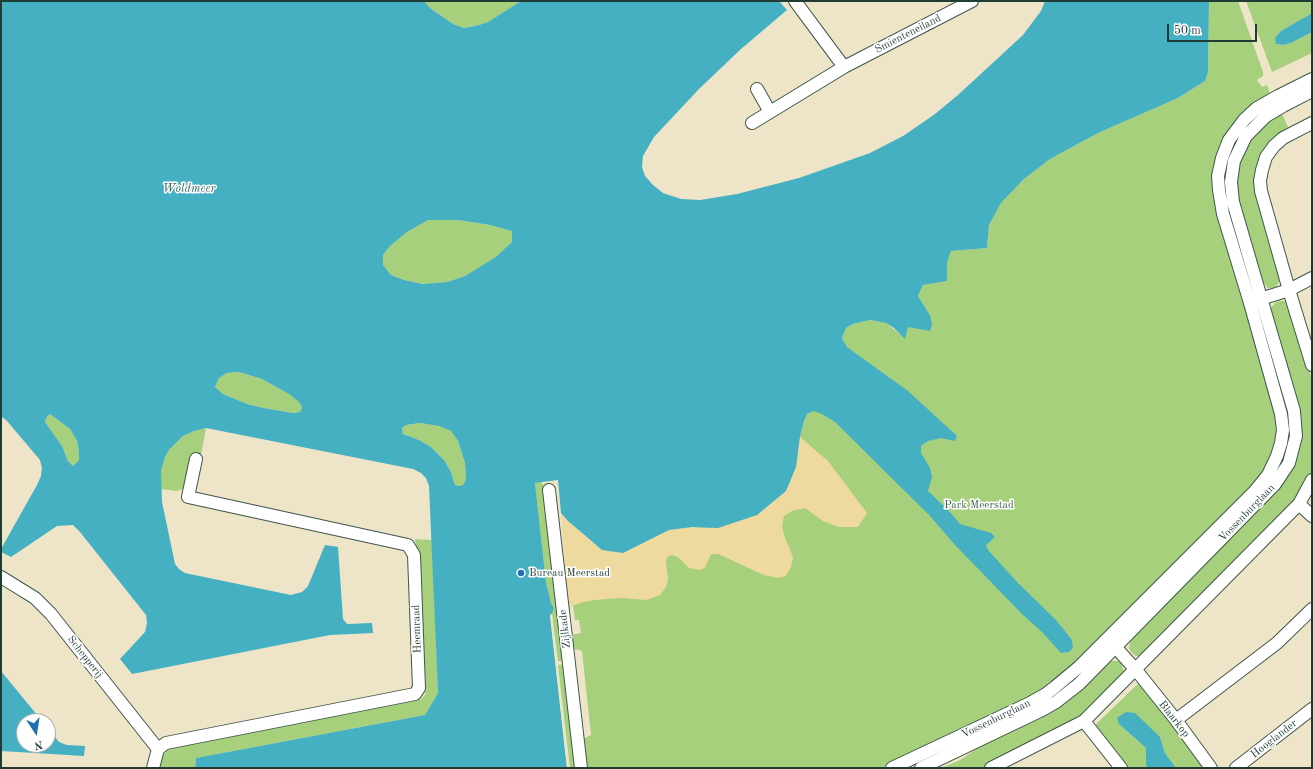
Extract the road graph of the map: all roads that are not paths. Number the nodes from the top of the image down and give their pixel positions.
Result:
1 (795, 1) edge
2 (972, 1) edge
3 (952, 5) edge
4 (844, 67) junction
5 (1312, 79) edge
6 (757, 89) dead end
7 (1312, 91) edge
8 (770, 112) junction
9 (752, 123) dead end
10 (1312, 123) edge
11 (1312, 278) edge
12 (1289, 290) junction
13 (1256, 301) junction
14 (1312, 365) edge
15 (196, 458) dead end
16 (1312, 480) edge
17 (549, 490) dead end
18 (1299, 504) junction
19 (1312, 516) edge
20 (1, 577) edge
21 (1312, 609) edge
22 (1107, 638) junction
23 (1116, 646) junction
24 (1136, 670) junction
25 (1312, 709) edge
26 (1176, 720) junction
27 (1084, 721) junction
28 (158, 749) junction
29 (153, 768) edge
30 (581, 768) edge
31 (892, 768) edge
32 (921, 768) edge
33 (991, 768) edge
34 (1120, 768) edge
35 (1211, 768) edge
36 (1236, 768) edge

1 - 4 street
2 - 3 street, Smienteneiland
3 - 4 street, Smienteneiland
4 - 8 street, Smienteneiland
5 - 13 street, Vossenburglaan
6 - 8 street
7 - 13 street, Vossenburglaan
8 - 9 street, Smienteneiland
10 - 12 street
11 - 12 street
12 - 13 street
12 - 14 street
13 - 22 street, Vossenburglaan
13 - 23 street, Vossenburglaan
15 - 28 street, Heemraad
16 - 18 street
17 - 30 street, Zijlkade
18 - 19 street
18 - 24 street
20 - 28 street, Schepperij
21 - 26 street
22 - 23 street
22 - 31 street, Vossenburglaan
23 - 24 street
23 - 32 street, Vossenburglaan
24 - 26 street, Blaarkop
24 - 27 street
25 - 36 street, Hooglander
26 - 35 street, Blaarkop
27 - 33 street
27 - 34 street
28 - 29 street

